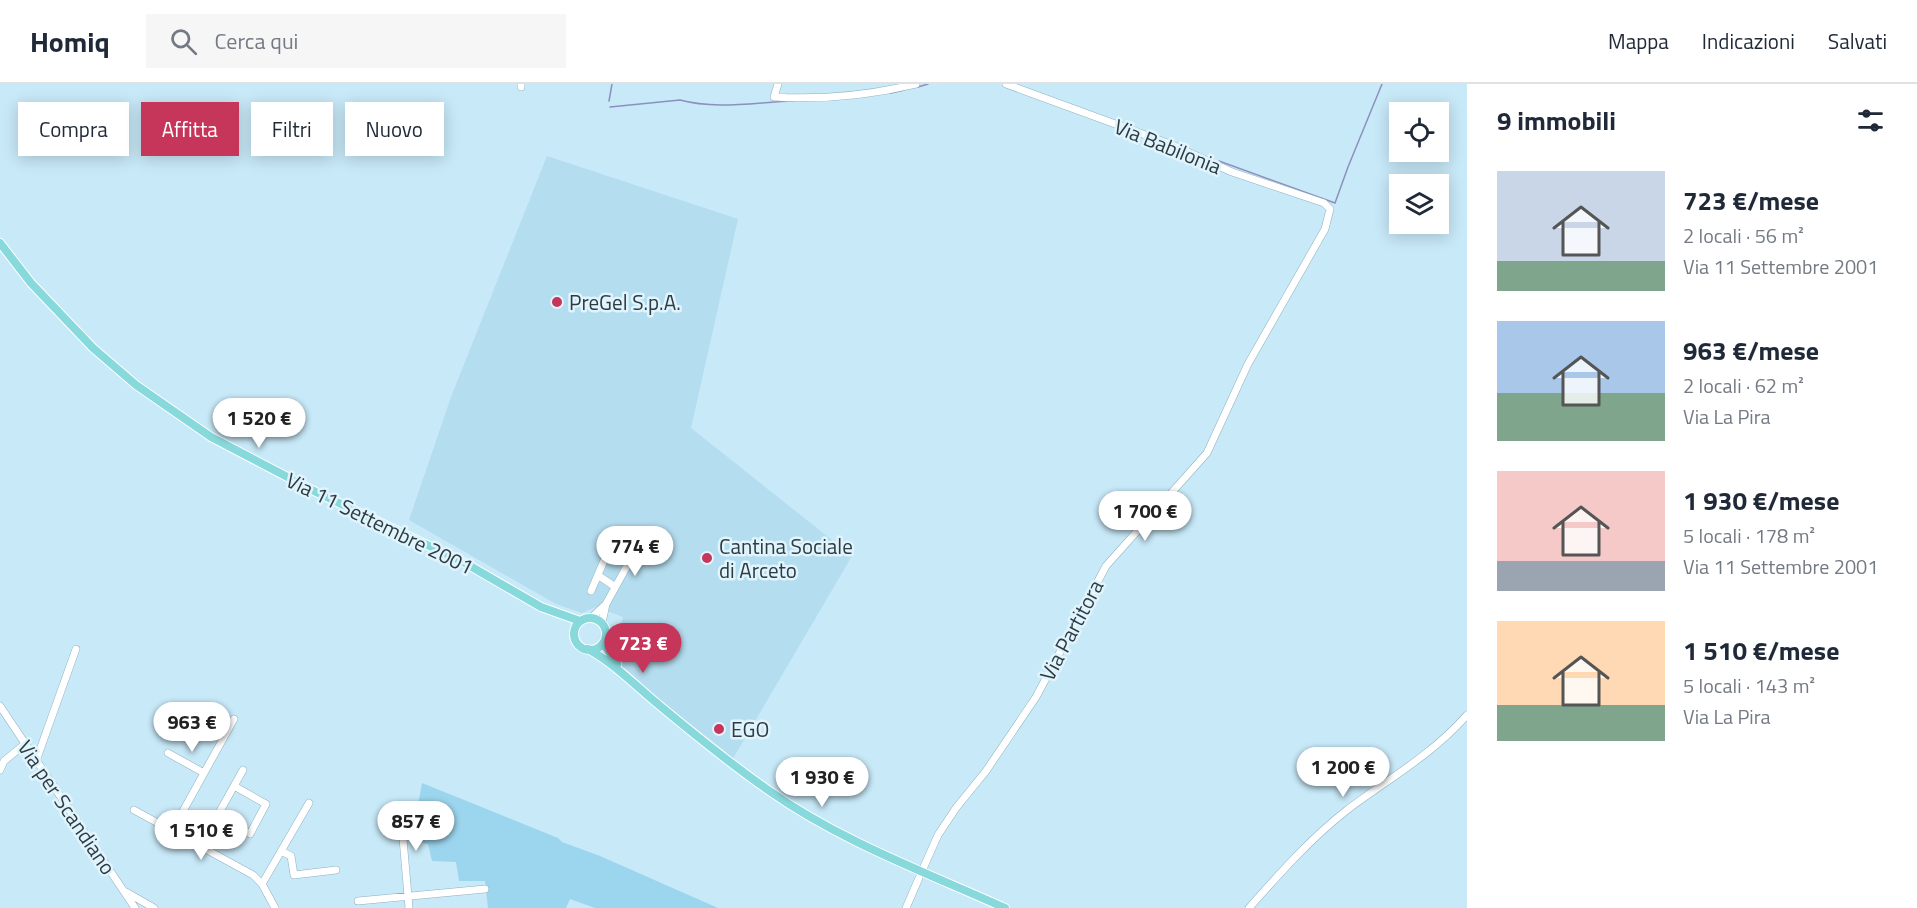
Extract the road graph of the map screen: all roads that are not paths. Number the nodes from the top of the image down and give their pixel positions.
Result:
1 (778, 84) edge
2 (916, 84) edge
3 (1006, 84) edge
4 (1330, 207) joint
5 (0, 243) edge
6 (642, 539) dead end
7 (637, 550) junction
8 (599, 576) junction
9 (614, 586) junction
10 (591, 591) dead end
11 (606, 604) junction
12 (548, 610) junction
13 (591, 618) junction
14 (580, 621) junction
15 (602, 623) junction
16 (574, 632) junction
17 (603, 643) junction
18 (76, 649) dead end
19 (588, 650) junction
20 (622, 672) junction
21 (0, 706) edge
22 (1467, 716) edge
23 (234, 719) dead end
24 (25, 744) junction
25 (168, 753) dead end
26 (36, 761) junction
27 (0, 770) edge
28 (243, 770) dead end
29 (204, 773) junction
30 (234, 786) junction
31 (309, 803) dead end
32 (134, 810) dead end
33 (392, 816) dead end
34 (217, 817) junction
35 (172, 831) junction
36 (200, 847) junction
37 (281, 851) junction
38 (336, 870) dead end
39 (920, 875) junction
40 (262, 884) junction
41 (485, 890) dead end
42 (124, 891) junction
43 (408, 896) junction
44 (358, 901) dead end
45 (135, 908) edge
46 (154, 908) edge
47 (275, 908) edge
48 (410, 908) edge
49 (906, 908) edge
50 (1005, 908) edge
51 (1249, 908) edge

1 - 2 street
3 - 4 street, Via Babilonia
4 - 39 street, Via Partitora
5 - 12 main road, Via 11 Settembre 2001
6 - 7 street
7 - 8 street
7 - 9 street
8 - 9 street
8 - 10 street
9 - 11 street
11 - 13 street
11 - 15 street
12 - 14 main road, Via 11 Settembre 2001
12 - 16 main road, Via 11 Settembre 2001
13 - 14 main road
13 - 15 main road
14 - 16 main road
15 - 17 main road
16 - 19 main road, Via 11 Settembre 2001
17 - 19 main road
17 - 20 main road, Via 11 Settembre 2001
18 - 26 street
19 - 20 main road, Via 11 Settembre 2001
20 - 39 main road, Via 11 Settembre 2001
21 - 24 street, Via per Scandiano
22 - 51 street
23 - 29 street
24 - 26 street, Via per Scandiano
24 - 27 street
25 - 29 street
26 - 42 street, Via per Scandiano
28 - 30 street
29 - 35 street
30 - 34 street
30 - 34 street
31 - 37 street
32 - 35 street
33 - 43 street
34 - 36 street
35 - 36 street
36 - 40 street
37 - 38 street
37 - 40 street
39 - 49 street, Via Partitora
39 - 50 main road, Via 11 Settembre 2001
40 - 47 street
41 - 43 street
42 - 45 street, Via per Scandiano
42 - 46 street
43 - 44 street
43 - 48 street

